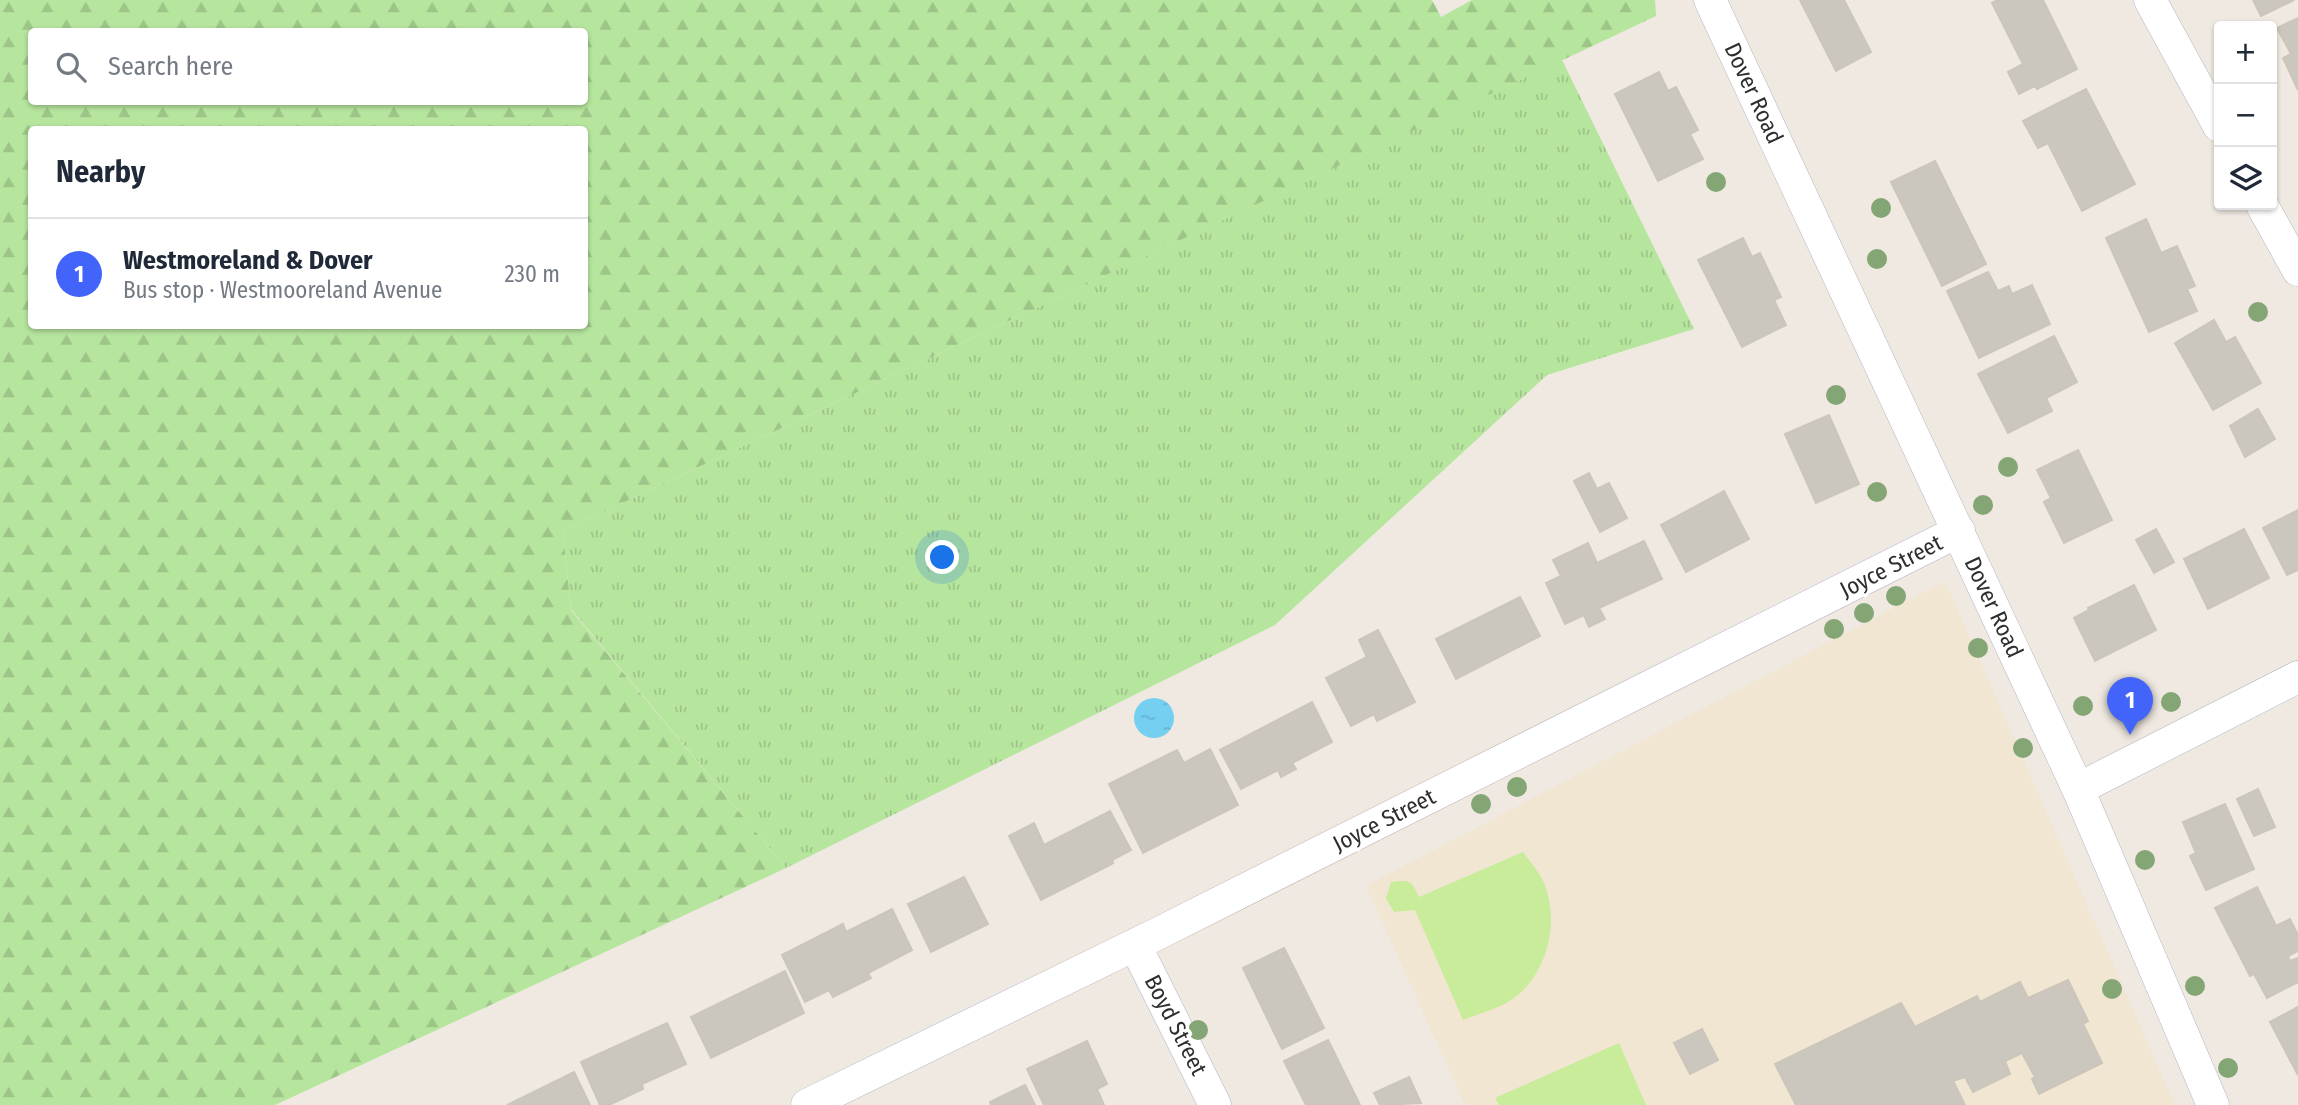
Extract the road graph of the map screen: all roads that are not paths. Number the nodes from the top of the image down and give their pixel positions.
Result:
1 (1710, 0) edge
2 (2150, 0) edge
3 (2214, 117) edge
4 (2265, 210) edge
5 (2298, 270) edge
6 (1959, 531) junction
7 (2298, 677) edge
8 (2078, 789) junction
9 (1135, 945) junction
10 (807, 1105) edge
11 (1215, 1105) edge
12 (2213, 1105) edge

1 - 6 street, Dover Road
2 - 3 street
4 - 5 street
6 - 8 street, Dover Road
6 - 9 street, Joyce Street
7 - 8 street
8 - 12 street, Dover Road
9 - 10 street, Joyce Street
9 - 11 street, Boyd Street

